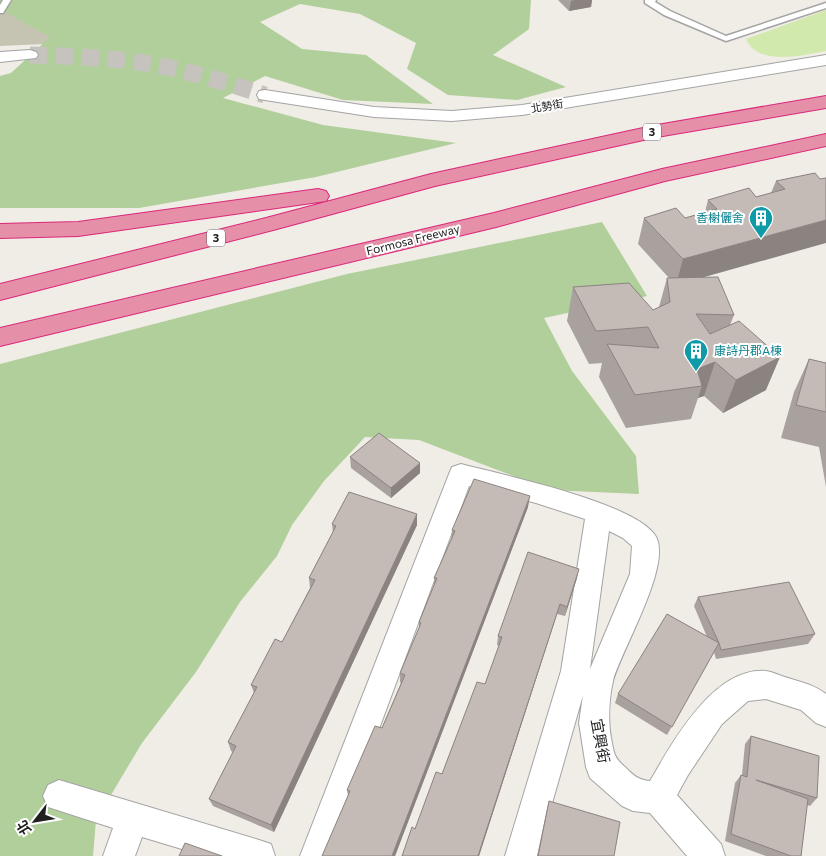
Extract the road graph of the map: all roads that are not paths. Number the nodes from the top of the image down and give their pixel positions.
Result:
1 (7, 0) edge
2 (652, 0) edge
3 (826, 5) edge
4 (0, 10) edge
5 (30, 55) tunnel mouth
6 (0, 57) edge
7 (826, 60) edge
8 (265, 95) tunnel mouth
9 (826, 102) edge
10 (826, 140) edge
11 (430, 180) junction
12 (0, 231) edge
13 (0, 292) edge
14 (92, 315) junction
15 (0, 337) edge
16 (0, 343) edge
17 (599, 513) junction
18 (826, 713) edge
19 (59, 796) dead end
20 (658, 798) junction
21 (135, 818) junction
22 (119, 856) edge
23 (259, 856) edge
24 (316, 856) edge
25 (520, 856) edge
26 (709, 856) edge

1 - 4 lane
2 - 3 lane
5 - 6 street
7 - 8 street, 北勢街
9 - 11 highway, 3
10 - 14 highway, Formosa Freeway
11 - 12 highway
11 - 13 highway, 3
14 - 15 highway, Formosa Freeway
14 - 16 highway
17 - 20 street, 宜興街
17 - 24 street, 宜興街
17 - 25 street
18 - 20 street
19 - 21 street
20 - 26 street
21 - 22 street
21 - 23 street

